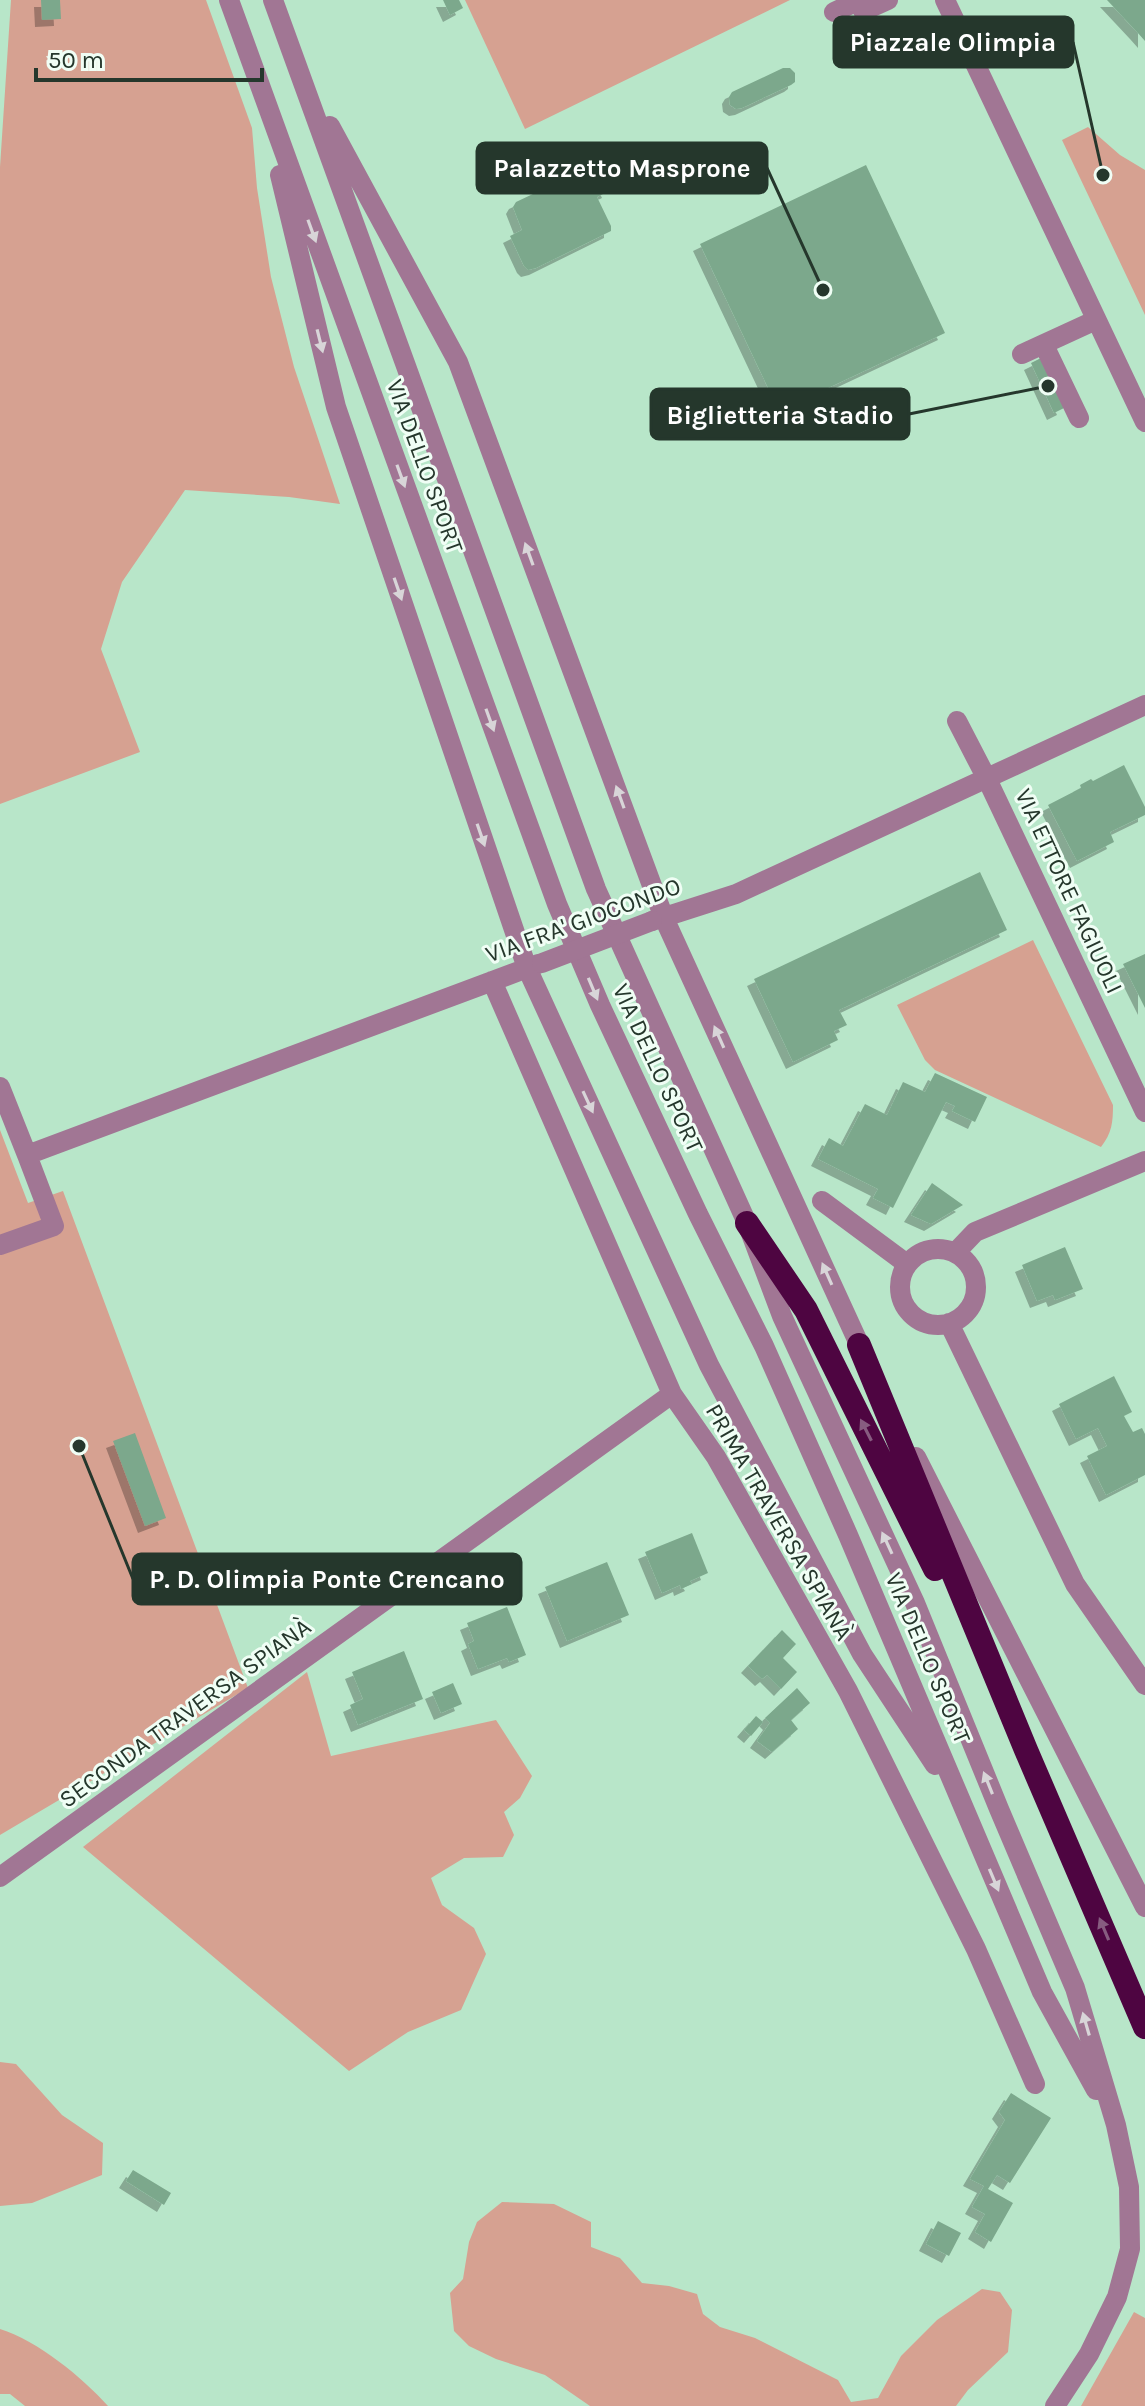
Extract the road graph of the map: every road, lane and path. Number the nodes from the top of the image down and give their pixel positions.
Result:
1 (229, 0) edge
2 (273, 0) edge
3 (888, 0) edge
4 (945, 0) edge
5 (858, 1) edge
6 (834, 12) dead end
7 (296, 63) junction
8 (255, 75) junction
9 (1096, 320) junction
10 (1044, 345) junction
11 (1022, 354) dead end
12 (1079, 418) dead end
13 (1145, 422) edge
14 (1145, 705) edge
15 (957, 721) dead end
16 (987, 779) junction
17 (658, 920) junction
18 (534, 966) junction
19 (492, 981) junction
20 (0, 1087) edge
21 (1145, 1112) edge
22 (27, 1155) junction
23 (1145, 1161) edge
24 (822, 1201) dead end
25 (747, 1223) junction
26 (0, 1245) edge
27 (955, 1253) junction
28 (907, 1264) junction
29 (949, 1323) junction
30 (859, 1345) junction
31 (672, 1394) junction
32 (1145, 1685) edge
33 (1026, 1750) junction
34 (963, 1809) junction
35 (0, 1877) edge
36 (1145, 1907) edge
37 (1145, 2027) edge
38 (1035, 2084) dead end
39 (1116, 2125) junction
40 (1055, 2406) edge

1 - 8 street, VIA DELLO SPORT
2 - 7 street, VIA DELLO SPORT
3 - 5 street
4 - 9 street
5 - 6 street
17 -> 7 street
7 - 25 street, VIA DELLO SPORT
8 -> 18 street
8 -> 34 street, VIA DELLO SPORT
9 - 10 street
9 - 13 street
10 - 11 street
10 - 12 street
14 - 16 street, VIA FRA' GIOCONDO
15 - 16 street, VIA ETTORE FAGIUOLI
16 - 17 street, VIA FRA' GIOCONDO
16 - 21 street, VIA ETTORE FAGIUOLI
17 - 18 street, VIA FRA' GIOCONDO, bridge
30 -> 17 street
18 - 19 street, VIA FRA' GIOCONDO
18 -> 34 street
19 - 22 street, VIA FRA' GIOCONDO
19 - 31 street, PRIMA TRAVERSA SPIANÀ
20 - 22 street
22 - 26 street
23 - 27 street
24 - 28 street
33 -> 25 highway
39 -> 25 street, VIA DELLO SPORT
27 - 28 street
27 - 29 street
28 - 29 street
29 - 32 street
30 - 33 highway
30 - 36 street
31 - 35 street, SECONDA TRAVERSA SPIANÀ
31 - 38 street, PRIMA TRAVERSA SPIANÀ
37 -> 33 highway
34 -> 39 street, VIA DELLO SPORT
39 - 40 street, VIA DELLO SPORT

